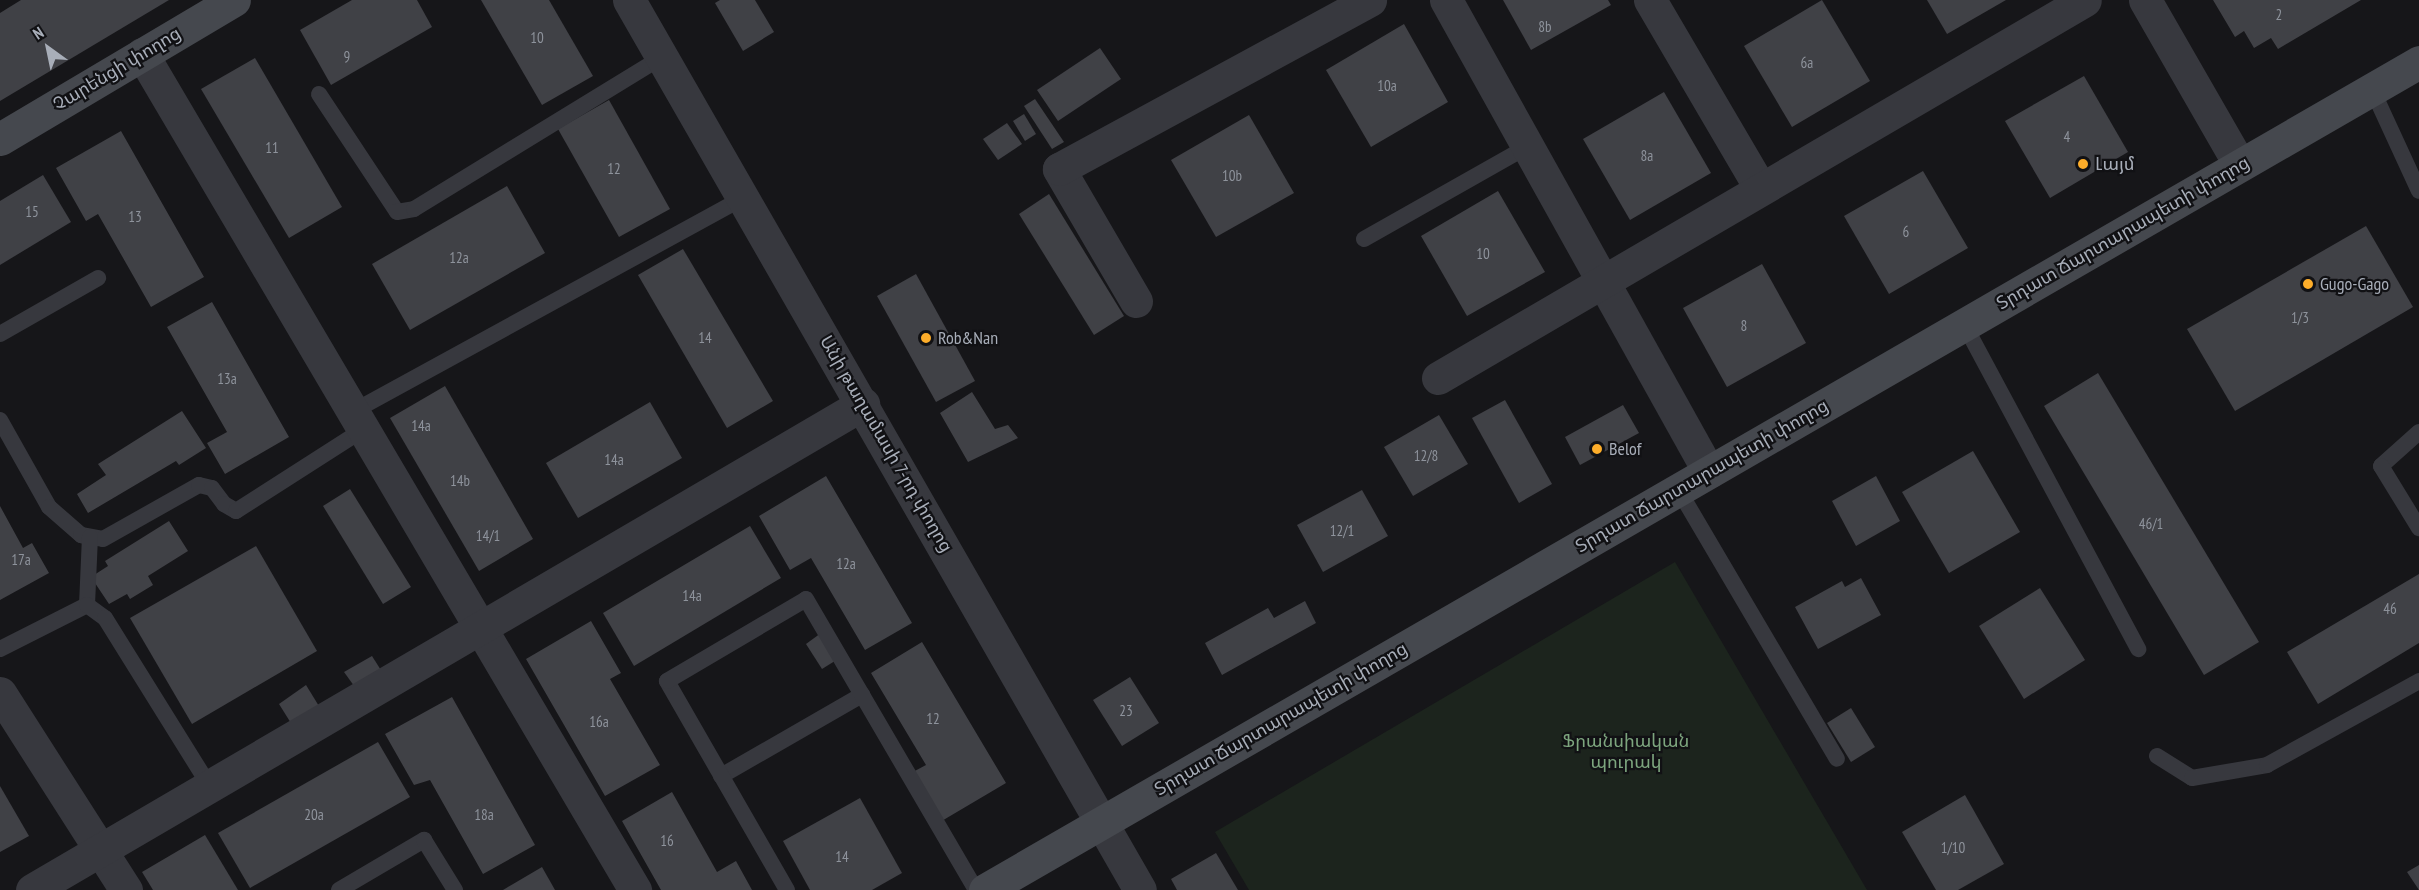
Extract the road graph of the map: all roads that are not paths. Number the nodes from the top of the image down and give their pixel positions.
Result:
1 (234, 0) edge
2 (628, 0) edge
3 (1370, 0) edge
4 (1446, 0) edge
5 (1650, 0) edge
6 (2085, 0) edge
7 (2145, 0) edge
8 (142, 54) junction
9 (662, 57) junction
10 (2419, 62) edge
11 (2372, 89) junction
12 (319, 94) dead end
13 (0, 139) edge
14 (1530, 145) junction
15 (2240, 165) junction
16 (1761, 189) junction
17 (2419, 191) edge
18 (744, 198) junction
19 (1364, 239) dead end
20 (98, 278) dead end
21 (1603, 282) junction
22 (1136, 301) dead end
23 (1964, 324) junction
24 (0, 334) edge
25 (1438, 378) dead end
26 (863, 404) junction
27 (0, 420) edge
28 (359, 420) junction
29 (2419, 432) edge
30 (1709, 472) junction
31 (1678, 489) junction
32 (2419, 528) edge
33 (90, 537) junction
34 (87, 605) junction
35 (482, 629) junction
36 (2138, 649) dead end
37 (0, 650) edge
38 (2419, 681) edge
39 (0, 693) edge
40 (862, 695) junction
41 (2157, 756) dead end
42 (1838, 759) dead end
43 (721, 776) junction
44 (211, 788) junction
45 (1101, 822) junction
46 (104, 851) junction
47 (32, 890) edge
48 (126, 890) edge
49 (339, 890) edge
50 (455, 890) edge
51 (635, 890) edge
52 (787, 890) edge
53 (976, 890) edge
54 (985, 890) edge
55 (1140, 890) edge

1 - 8 street, Չարենցի փողոց
2 - 9 street, Անի թաղամասի 7-րդ փողոց
3 - 22 street
4 - 14 street
5 - 16 street
6 - 16 street
7 - 15 street
8 - 13 street, Չարենցի փողոց
8 - 28 street
9 - 12 lane
9 - 18 street, Անի թաղամասի 7-րդ փողոց
10 - 11 street, Տրդատ Ճարտարապետի փողոց
11 - 15 street, Տրդատ Ճարտարապետի փողոց
11 - 17 lane
14 - 19 lane
14 - 21 street
15 - 23 street, Տրդատ Ճարտարապետի փողոց
16 - 21 street
18 - 26 street, Անի թաղամասի 7-րդ փողոց
18 - 28 lane
20 - 24 lane
21 - 25 street
21 - 30 street
23 - 30 street, Տրդատ Ճարտարապետի փողոց
23 - 36 lane
26 - 35 street
26 - 45 street, Անի թաղամասի 7-րդ փողոց
27 - 33 lane
28 - 33 lane
28 - 35 street
29 - 32 lane
30 - 31 street, Տրդատ Ճարտարապետի փողոց
31 - 42 lane
31 - 45 street, Տրդատ Ճարտարապետի փողոց
33 - 34 lane
34 - 37 lane
34 - 44 lane
35 - 44 street
35 - 51 street
38 - 41 lane
39 - 46 street
40 - 43 lane
40 - 43 lane
40 - 53 lane
43 - 52 lane
44 - 46 street
45 - 54 street, Տրդատ Ճարտարապետի փողոց
45 - 55 street, Անի թաղամասի 7-րդ փողոց
46 - 47 street
46 - 48 street
49 - 50 lane

